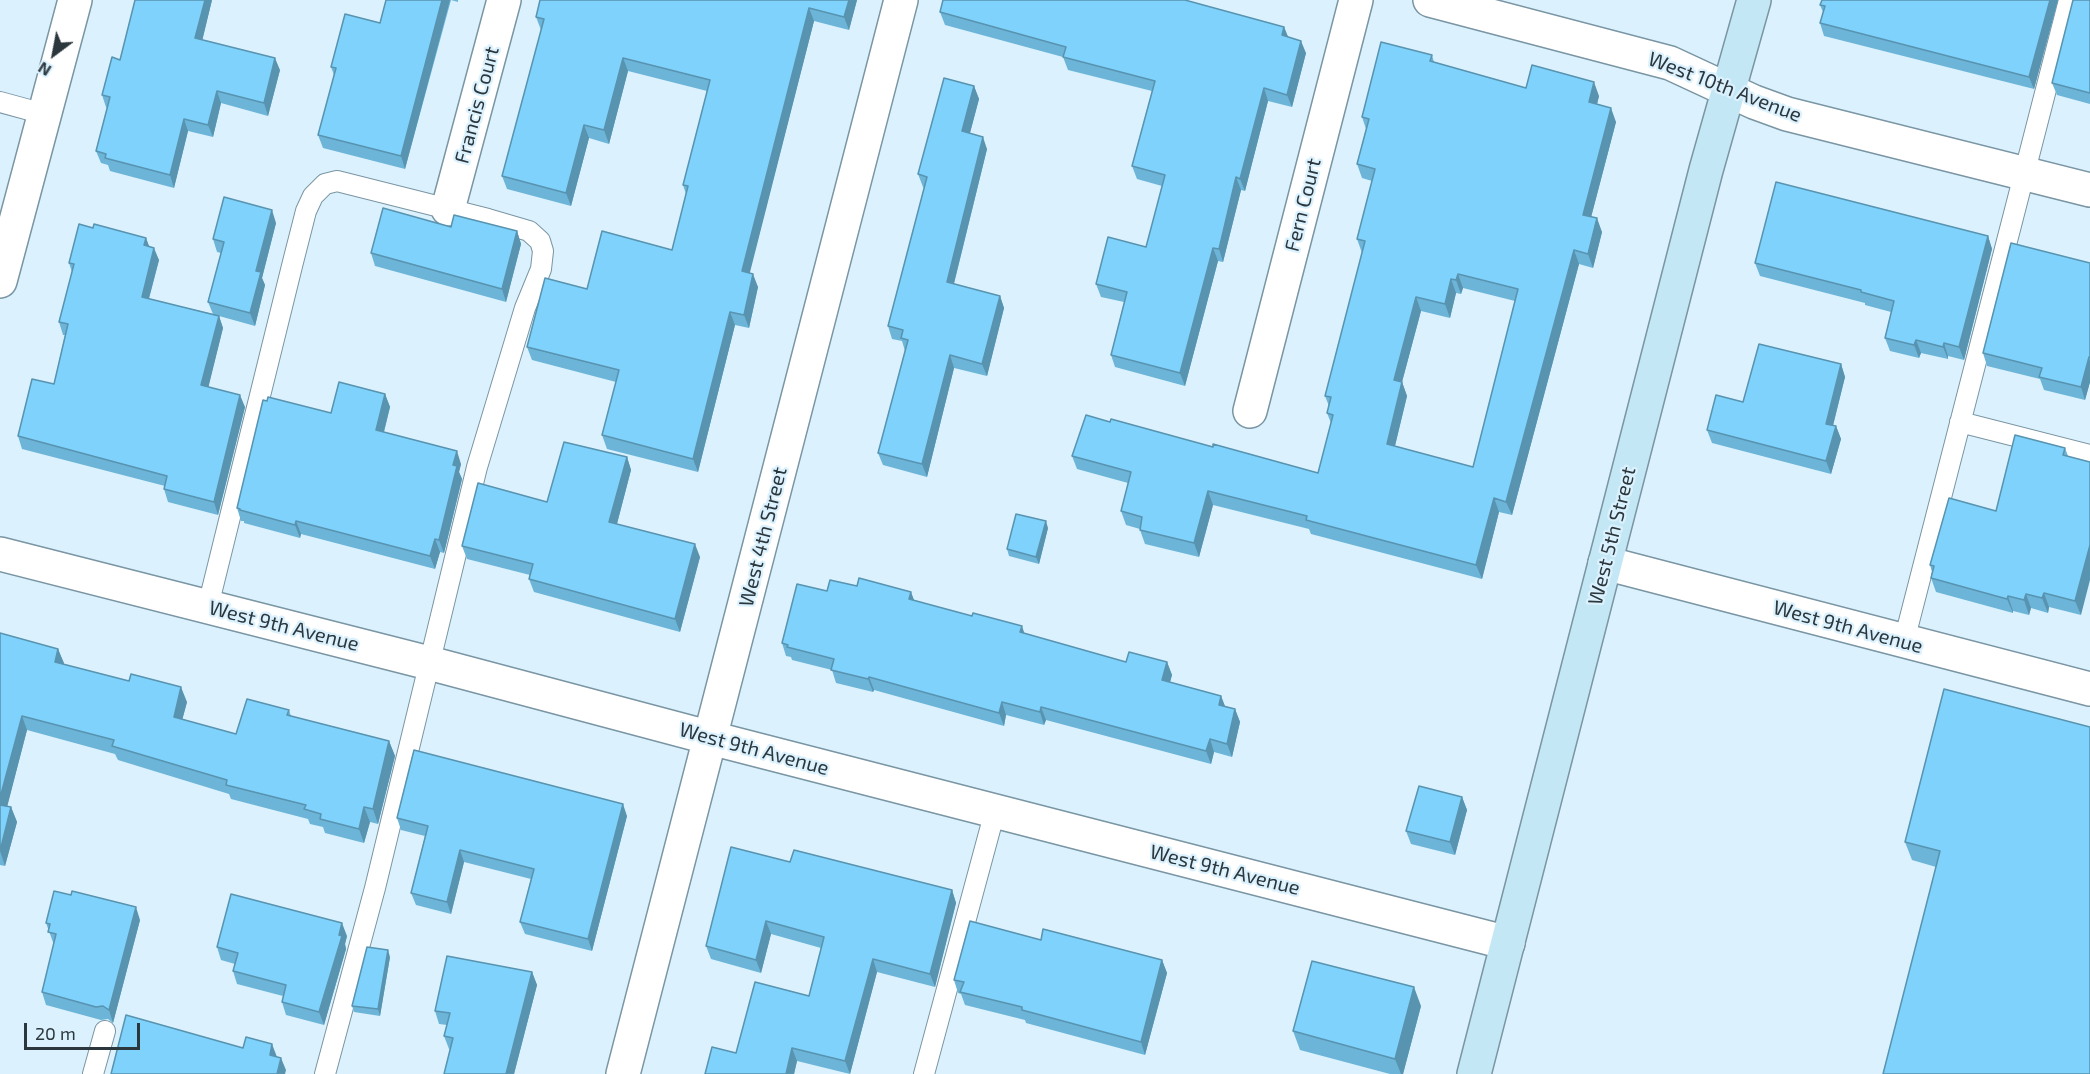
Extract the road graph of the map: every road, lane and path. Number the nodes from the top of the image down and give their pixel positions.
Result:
1 (75, 0) edge
2 (504, 0) edge
3 (901, 0) edge
4 (1356, 0) edge
5 (1430, 0) edge
6 (1754, 0) edge
7 (2069, 0) edge
8 (1729, 91) junction
9 (0, 102) edge
10 (44, 114) junction
11 (2025, 173) junction
12 (2090, 190) edge
13 (448, 209) junction
14 (0, 281) edge
15 (1250, 411) dead end
16 (1960, 422) junction
17 (2090, 455) edge
18 (0, 554) edge
19 (1605, 563) junction
20 (208, 606) junction
21 (1904, 641) junction
22 (429, 663) junction
23 (2090, 689) edge
24 (711, 738) junction
25 (995, 811) junction
26 (1508, 943) junction
27 (105, 1031) dead end
28 (93, 1074) edge
29 (325, 1074) edge
30 (624, 1074) edge
31 (924, 1074) edge
32 (1474, 1074) edge

1 - 10 street
2 - 13 street, Francis Court
3 - 24 street, West 4th Street
4 - 15 street, Fern Court
5 - 8 street, West 10th Avenue
6 - 8 street, West 5th Street
7 - 11 lane
8 - 11 street, West 10th Avenue
8 - 19 street, West 5th Street
9 - 10 lane
10 - 14 street
11 - 12 street, West 10th Avenue
11 - 16 lane
13 - 20 lane
13 - 22 lane
16 - 17 lane
16 - 21 lane
18 - 20 street, West 9th Avenue
19 - 21 street, West 9th Avenue
19 - 26 street, West 5th Street
20 - 22 street, West 9th Avenue
21 - 23 street, West 9th Avenue
22 - 24 street, West 9th Avenue
22 - 29 lane
24 - 25 street, West 9th Avenue
24 - 30 street, West 4th Street
25 - 26 street, West 9th Avenue
25 - 31 lane
26 - 32 street, West 5th Street
27 - 28 lane

